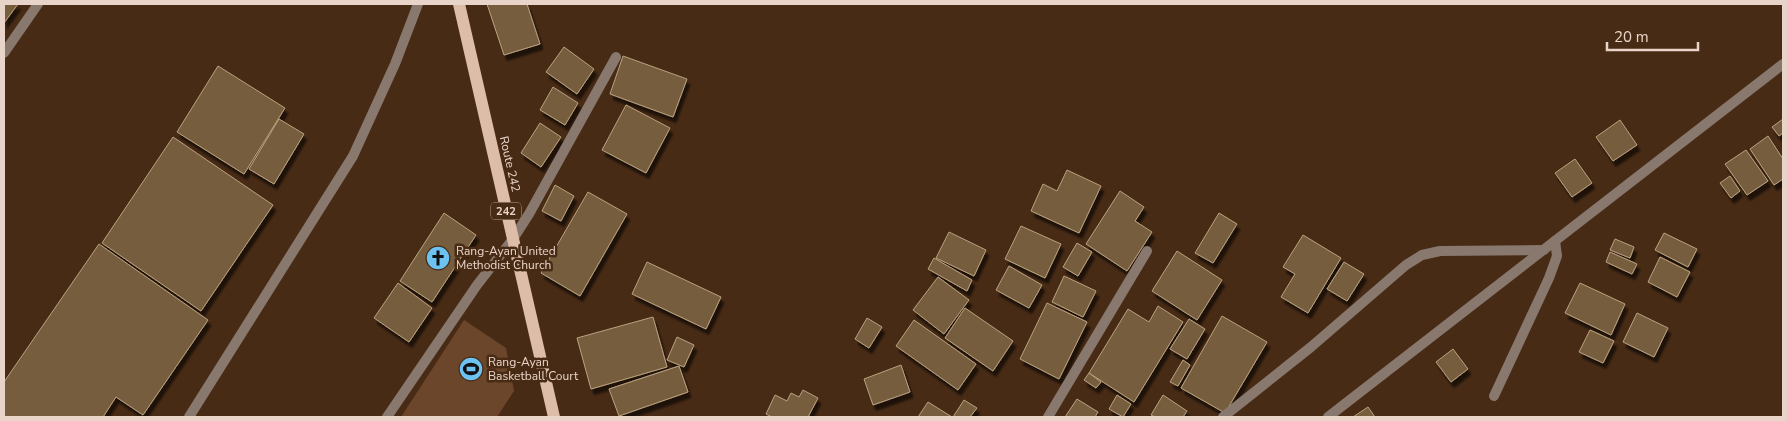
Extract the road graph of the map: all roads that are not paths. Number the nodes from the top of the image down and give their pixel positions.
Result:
1 (38, 4) edge
2 (418, 4) edge
3 (459, 4) edge
4 (4, 53) edge
5 (616, 57) dead end
6 (1783, 64) edge
7 (513, 239) junction
8 (1556, 240) junction
9 (1544, 250) junction
10 (1146, 251) dead end
11 (1494, 396) dead end
12 (189, 417) edge
13 (387, 417) edge
14 (554, 417) edge
15 (1048, 417) edge
16 (1223, 417) edge
17 (1328, 417) edge

1 - 4 street
2 - 12 street
3 - 7 main road, Route 242 / 242
5 - 7 street
6 - 8 street
7 - 13 street
7 - 14 main road, Route 242 / 242
8 - 9 street
8 - 11 street
9 - 16 street
9 - 17 street
10 - 15 street

